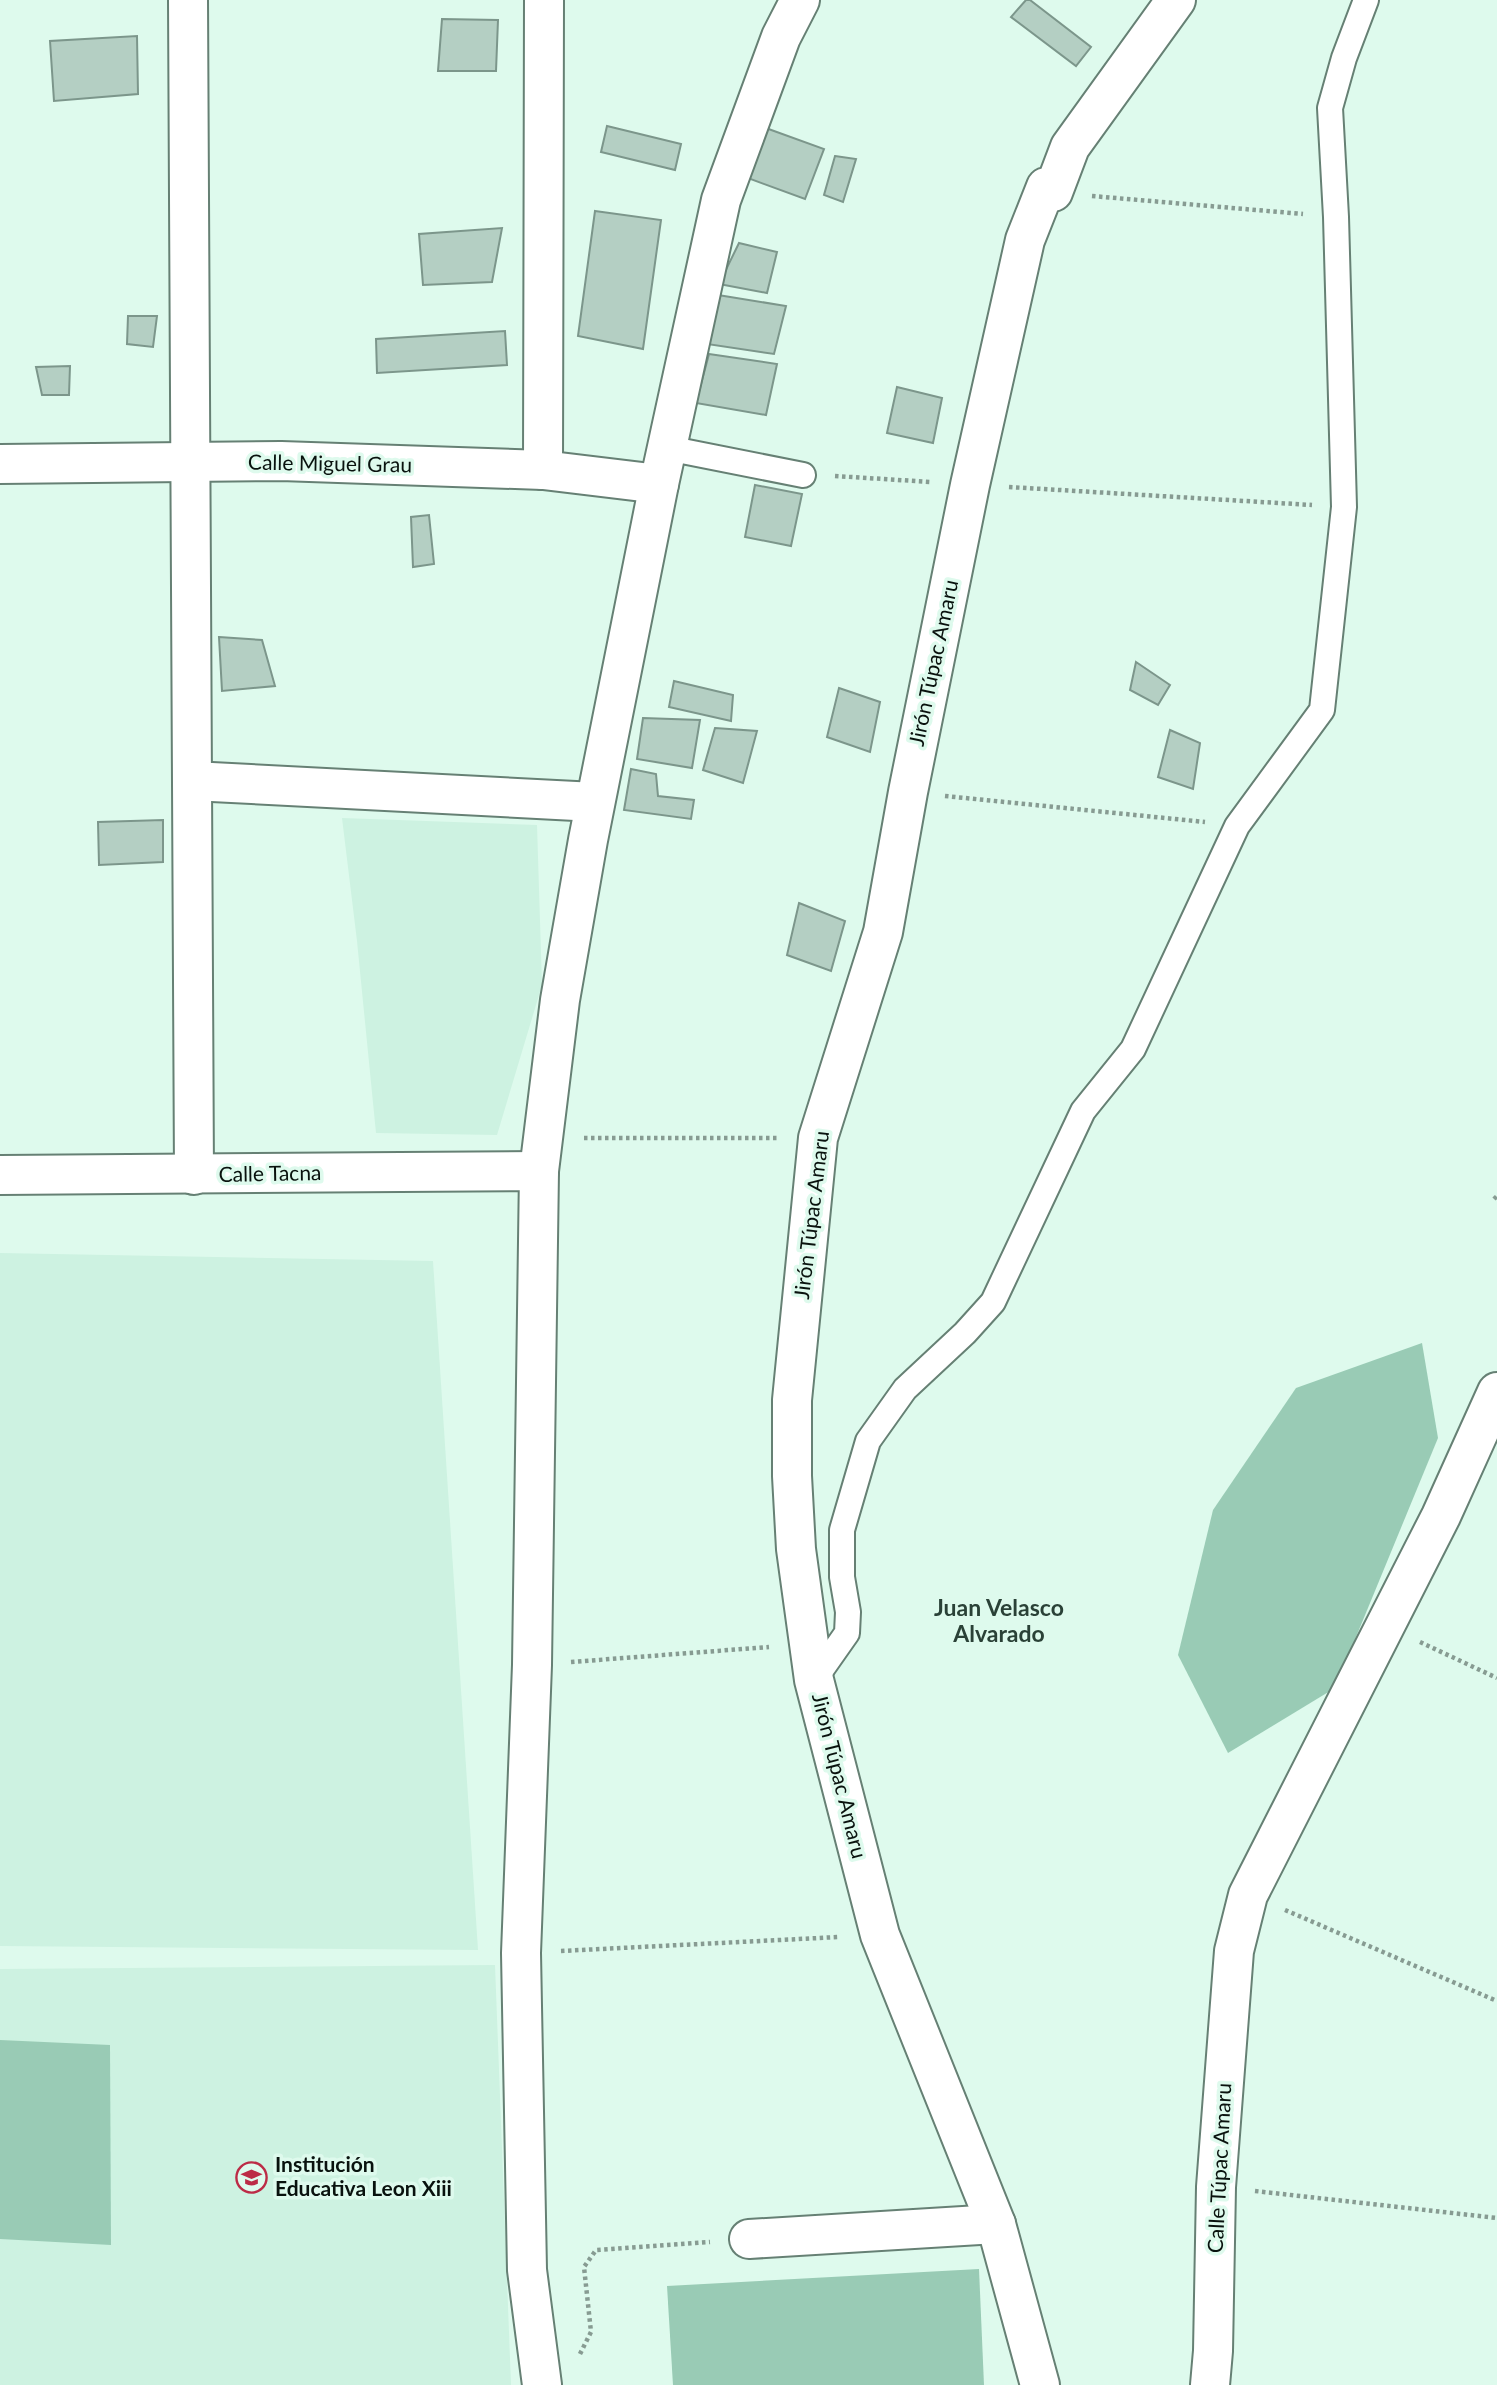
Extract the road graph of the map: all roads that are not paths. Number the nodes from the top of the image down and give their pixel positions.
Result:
1 (188, 0) edge
2 (544, 0) edge
3 (800, 0) edge
4 (1176, 0) edge
5 (1367, 0) edge
6 (190, 463) junction
7 (0, 464) edge
8 (663, 466) junction
9 (542, 470) junction
10 (803, 474) road end
11 (192, 781) junction
12 (595, 802) junction
13 (540, 1171) junction
14 (0, 1175) edge
15 (194, 1175) junction
16 (1497, 1392) edge
17 (811, 1662) junction
18 (996, 2224) junction
19 (749, 2239) road end
20 (542, 2385) edge
21 (1040, 2385) edge
22 (1210, 2385) edge

1 - 6 street
2 - 9 street
3 - 8 street
4 - 17 street, Jirón Túpac Amaru
5 - 17 lane
6 - 7 street, Calle Miguel Grau
6 - 9 street, Calle Miguel Grau
6 - 11 street
8 - 9 street, Calle Miguel Grau
8 - 10 lane
8 - 12 street
11 - 12 street
11 - 15 street
12 - 13 street
13 - 15 street, Calle Tacna
13 - 20 street
14 - 15 street, Calle Tacna
16 - 22 street, Calle Túpac Amaru
17 - 18 street, Jirón Túpac Amaru
18 - 19 street
18 - 21 street, Jirón Túpac Amaru

